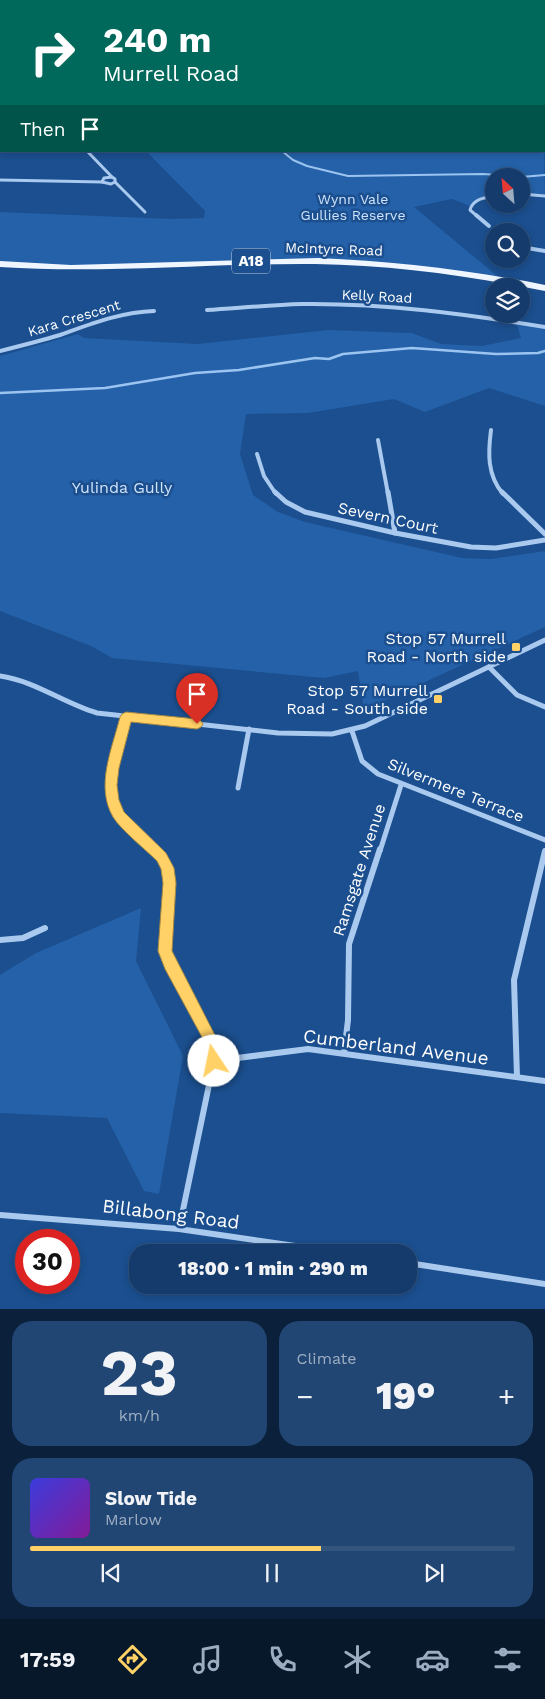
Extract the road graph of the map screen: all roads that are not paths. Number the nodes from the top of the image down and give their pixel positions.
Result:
1 (88, 152) edge
2 (112, 177) junction
3 (0, 180) edge
4 (102, 182) junction
5 (115, 182) junction
6 (530, 194) edge
7 (545, 196) edge
8 (485, 199) edge
9 (145, 212) dead end
10 (485, 223) edge
11 (530, 248) edge
12 (545, 251) edge
13 (0, 264) edge
14 (0, 272) edge
15 (485, 285) edge
16 (545, 288) edge
17 (530, 293) edge
18 (545, 296) edge
19 (207, 310) dead end
20 (154, 312) dead end
21 (545, 328) edge
22 (0, 351) edge
23 (491, 430) dead end
24 (378, 440) dead end
25 (257, 454) dead end
26 (395, 533) junction
27 (545, 534) edge
28 (545, 540) edge
29 (545, 640) edge
30 (489, 667) junction
31 (0, 676) edge
32 (545, 707) edge
33 (126, 717) junction
34 (250, 729) junction
35 (352, 731) junction
36 (401, 785) junction
37 (238, 788) dead end
38 (545, 840) edge
39 (545, 851) edge
40 (45, 928) dead end
41 (0, 940) edge
42 (344, 1053) junction
43 (214, 1061) junction
44 (517, 1077) junction
45 (545, 1081) edge
46 (0, 1215) edge
47 (179, 1229) junction
48 (282, 1244) edge
49 (417, 1264) edge
50 (545, 1284) edge

1 - 2 street
2 - 4 street
2 - 5 street
3 - 4 street
4 - 5 street
5 - 9 street
6 - 7 street
8 - 10 street
11 - 12 street
13 - 16 main road, McIntyre Road / A18
14 - 15 main road, McIntyre Road / A18
17 - 18 main road
19 - 21 street, Kelly Road
20 - 22 street, Kara Crescent
23 - 27 street
24 - 26 street
25 - 26 street, Severn Court
26 - 28 street, Severn Court
29 - 30 street
30 - 32 street
30 - 35 street
31 - 33 street
33 - 34 street
33 - 43 street
34 - 35 street
34 - 37 street
35 - 36 street, Silvermere Terrace
36 - 38 street, Silvermere Terrace
36 - 42 street, Ramsgate Avenue
39 - 44 street
40 - 41 street
42 - 43 street, Cumberland Avenue
42 - 44 street, Cumberland Avenue
43 - 47 street
44 - 45 street, Cumberland Avenue
46 - 47 street, Billabong Road
47 - 48 street, Billabong Road
49 - 50 street

